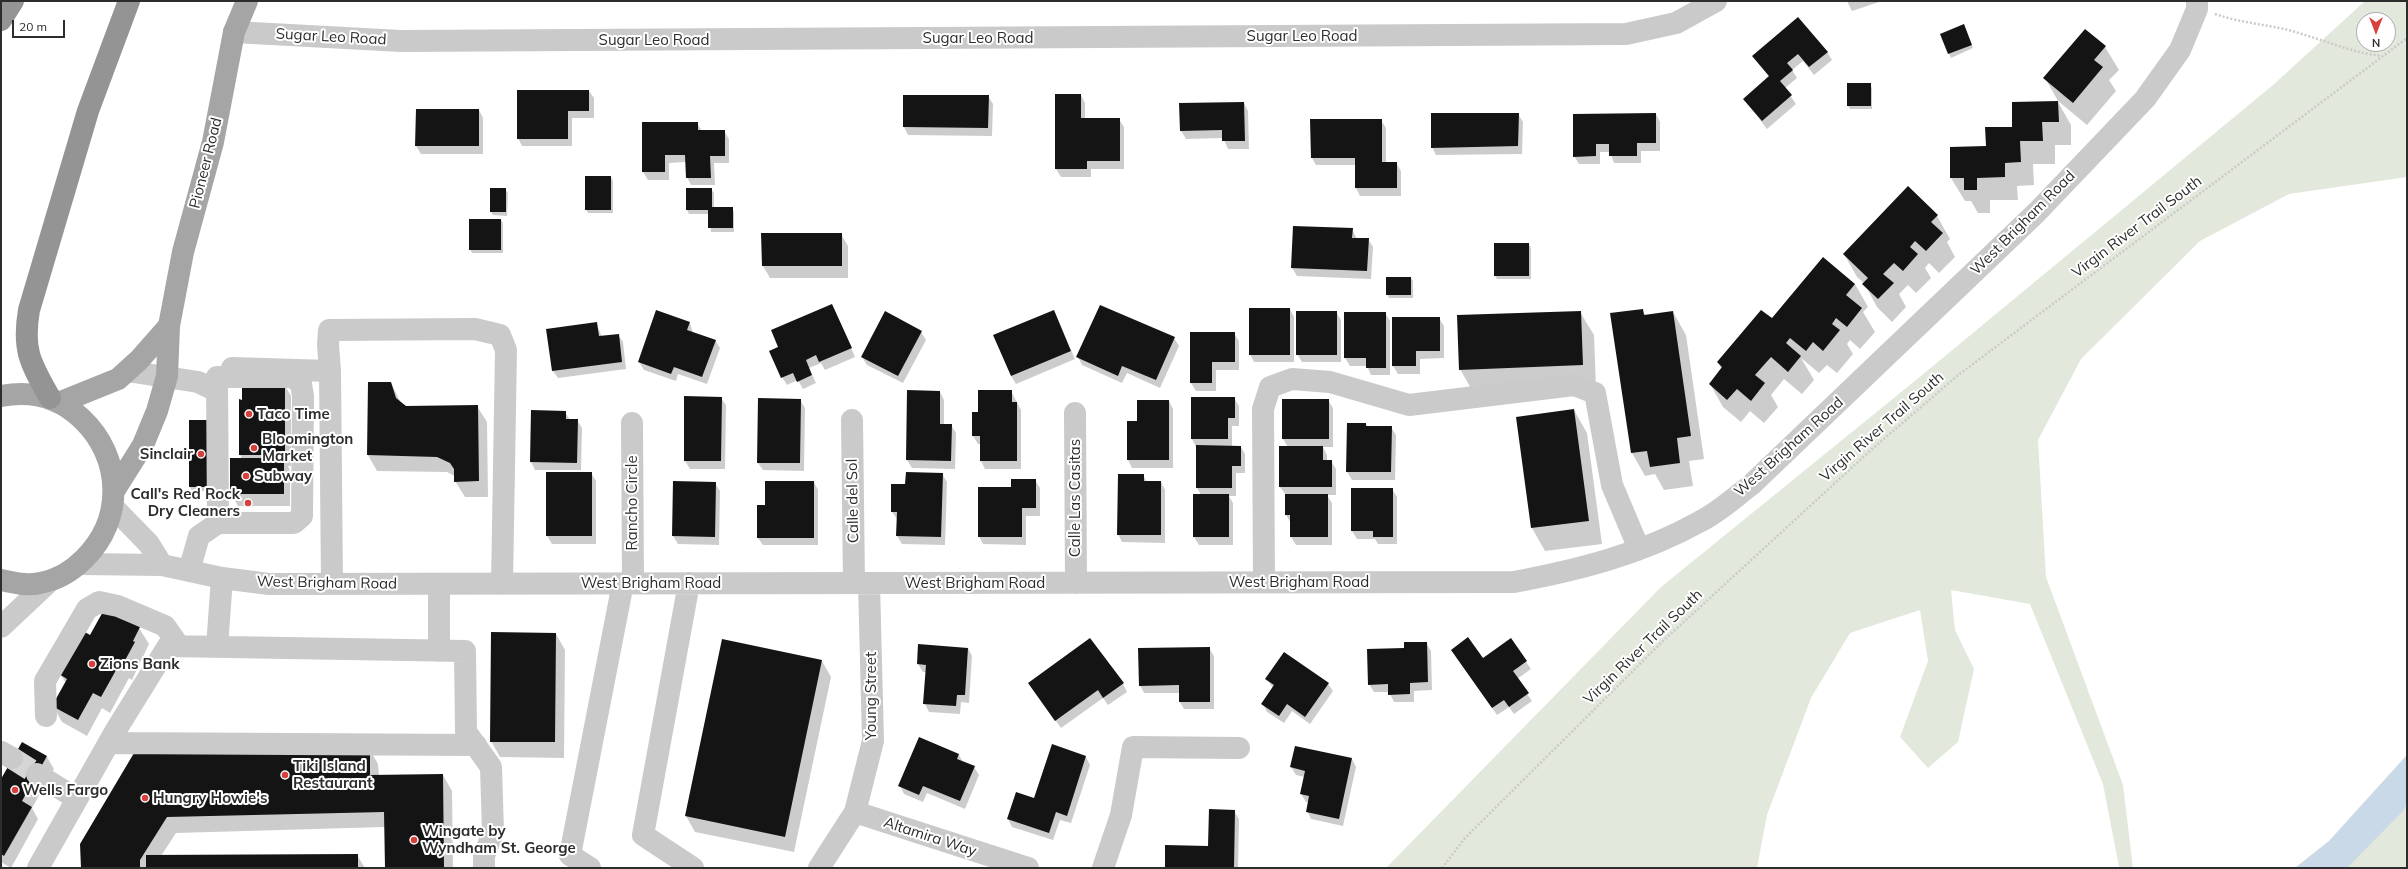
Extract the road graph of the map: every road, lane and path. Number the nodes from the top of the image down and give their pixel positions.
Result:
1 (13, 1) edge
2 (130, 1) edge
3 (246, 1) edge
4 (1716, 1) edge
5 (2197, 5) edge
6 (1, 20) edge
7 (234, 32) junction
8 (2407, 38) edge
9 (2382, 56) junction
10 (169, 326) junction
11 (127, 371) junction
12 (330, 371) junction
13 (167, 376) junction
14 (222, 379) junction
15 (1, 396) edge
16 (55, 400) junction
17 (1075, 413) dead end
18 (852, 420) dead end
19 (632, 423) dead end
20 (114, 499) junction
21 (218, 523) junction
22 (1638, 550) junction
23 (79, 564) junction
24 (162, 565) junction
25 (189, 571) junction
26 (222, 578) junction
27 (1, 580) edge
28 (51, 580) junction
29 (1264, 582) junction
30 (628, 583) junction
31 (689, 583) junction
32 (862, 583) junction
33 (1076, 583) junction
34 (332, 584) junction
35 (439, 584) junction
36 (502, 584) junction
37 (1, 627) edge
38 (179, 646) junction
39 (217, 647) junction
40 (439, 651) junction
41 (46, 716) dead end
42 (109, 743) junction
43 (476, 745) junction
44 (1240, 748) dead end
45 (37, 774) tunnel mouth
46 (77, 799) junction
47 (855, 812) junction
48 (38, 868) edge
49 (484, 868) edge
50 (590, 868) edge
51 (693, 868) edge
52 (819, 868) edge
53 (1028, 868) edge
54 (1103, 868) edge
55 (1442, 868) edge

1 - 6 highway
2 - 16 highway
3 - 7 main road, Pioneer Road
4 - 7 street, Sugar Leo Road
5 - 9 path
5 - 22 street, West Brigham Road
7 - 10 main road, Pioneer Road
8 - 9 path, Virgin River Trail South
9 - 55 path, Virgin River Trail South
10 - 11 main road
10 - 13 main road, Pioneer Road
11 - 13 street
11 - 16 main road
12 - 14 street
12 - 34 street
12 - 36 street
13 - 14 street
13 - 20 main road, Pioneer Road
14 - 21 street
14 - 21 street
15 - 16 main road
16 - 20 main road
17 - 33 street, Calle Las Casitas
18 - 32 street, Calle del Sol
19 - 30 street, Rancho Circle
20 - 23 main road, Pioneer Road
20 - 24 street
21 - 25 street
22 - 29 street, West Brigham Road
22 - 29 street
23 - 24 street, West Brigham Road
23 - 28 main road, Pioneer Road
24 - 25 street, West Brigham Road
25 - 26 street, West Brigham Road
26 - 34 street, West Brigham Road
26 - 39 street
27 - 28 main road, Pioneer Road
28 - 37 street
29 - 33 street, West Brigham Road
30 - 31 street, West Brigham Road
30 - 36 street, West Brigham Road
30 - 50 street, Rancho Circle
31 - 32 street, West Brigham Road
31 - 51 street
32 - 33 street, West Brigham Road
32 - 47 street, Young Street
34 - 35 street, West Brigham Road
35 - 36 street, West Brigham Road
35 - 40 street
38 - 39 street
38 - 41 street
38 - 42 street
39 - 40 street
40 - 43 street
42 - 43 street
42 - 46 street
43 - 49 street
44 - 54 street
45 - 46 street
46 - 48 street
47 - 52 street, Young Street
47 - 53 street, Altamira Way

